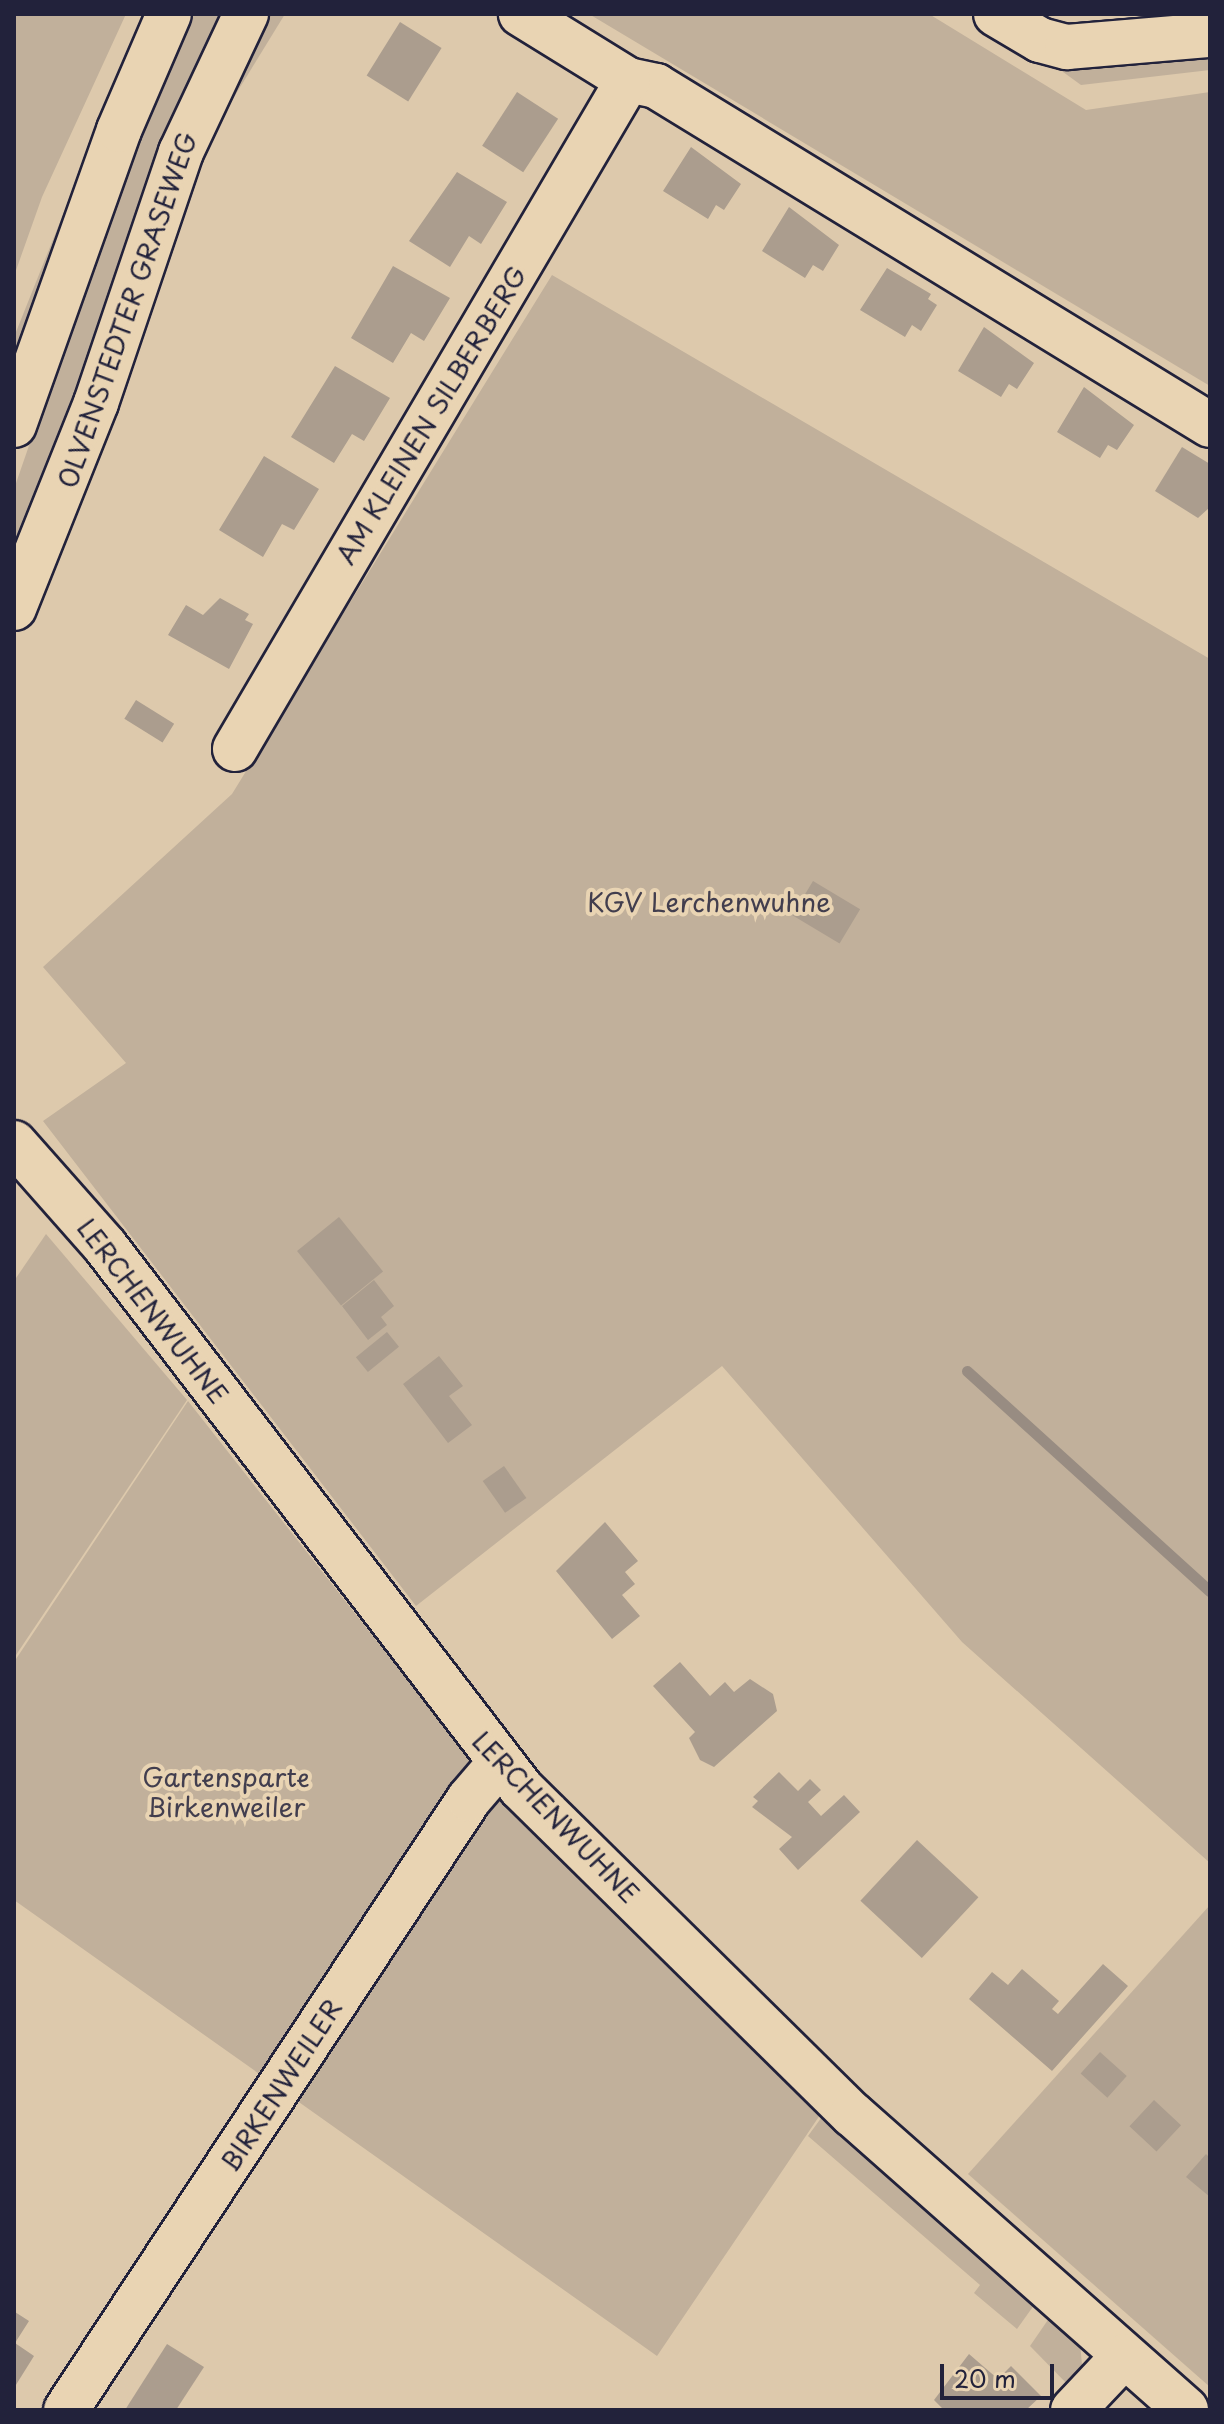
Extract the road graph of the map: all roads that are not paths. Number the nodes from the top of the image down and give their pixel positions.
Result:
1 (169, 14) edge
2 (246, 14) edge
3 (521, 14) edge
4 (996, 14) edge
5 (1087, 14) edge
6 (1210, 35) edge
7 (1040, 40) junction
8 (628, 80) junction
9 (14, 425) edge
10 (1210, 425) edge
11 (14, 608) edge
12 (235, 749) dead end
13 (14, 1143) edge
14 (499, 1764) junction
15 (1124, 2356) junction
16 (66, 2410) edge
17 (1073, 2410) edge
18 (1186, 2410) edge

1 - 9 street
2 - 11 street, OLVENSTEDTER GRASEWEG
3 - 8 street
4 - 7 street
5 - 7 street
6 - 7 street
8 - 10 street
8 - 12 street, AM KLEINEN SILBERBERG
13 - 14 street, LERCHENWUHNE
14 - 15 street, LERCHENWUHNE
14 - 16 street, BIRKENWEILER
15 - 17 street
15 - 18 street, LERCHENWUHNE

